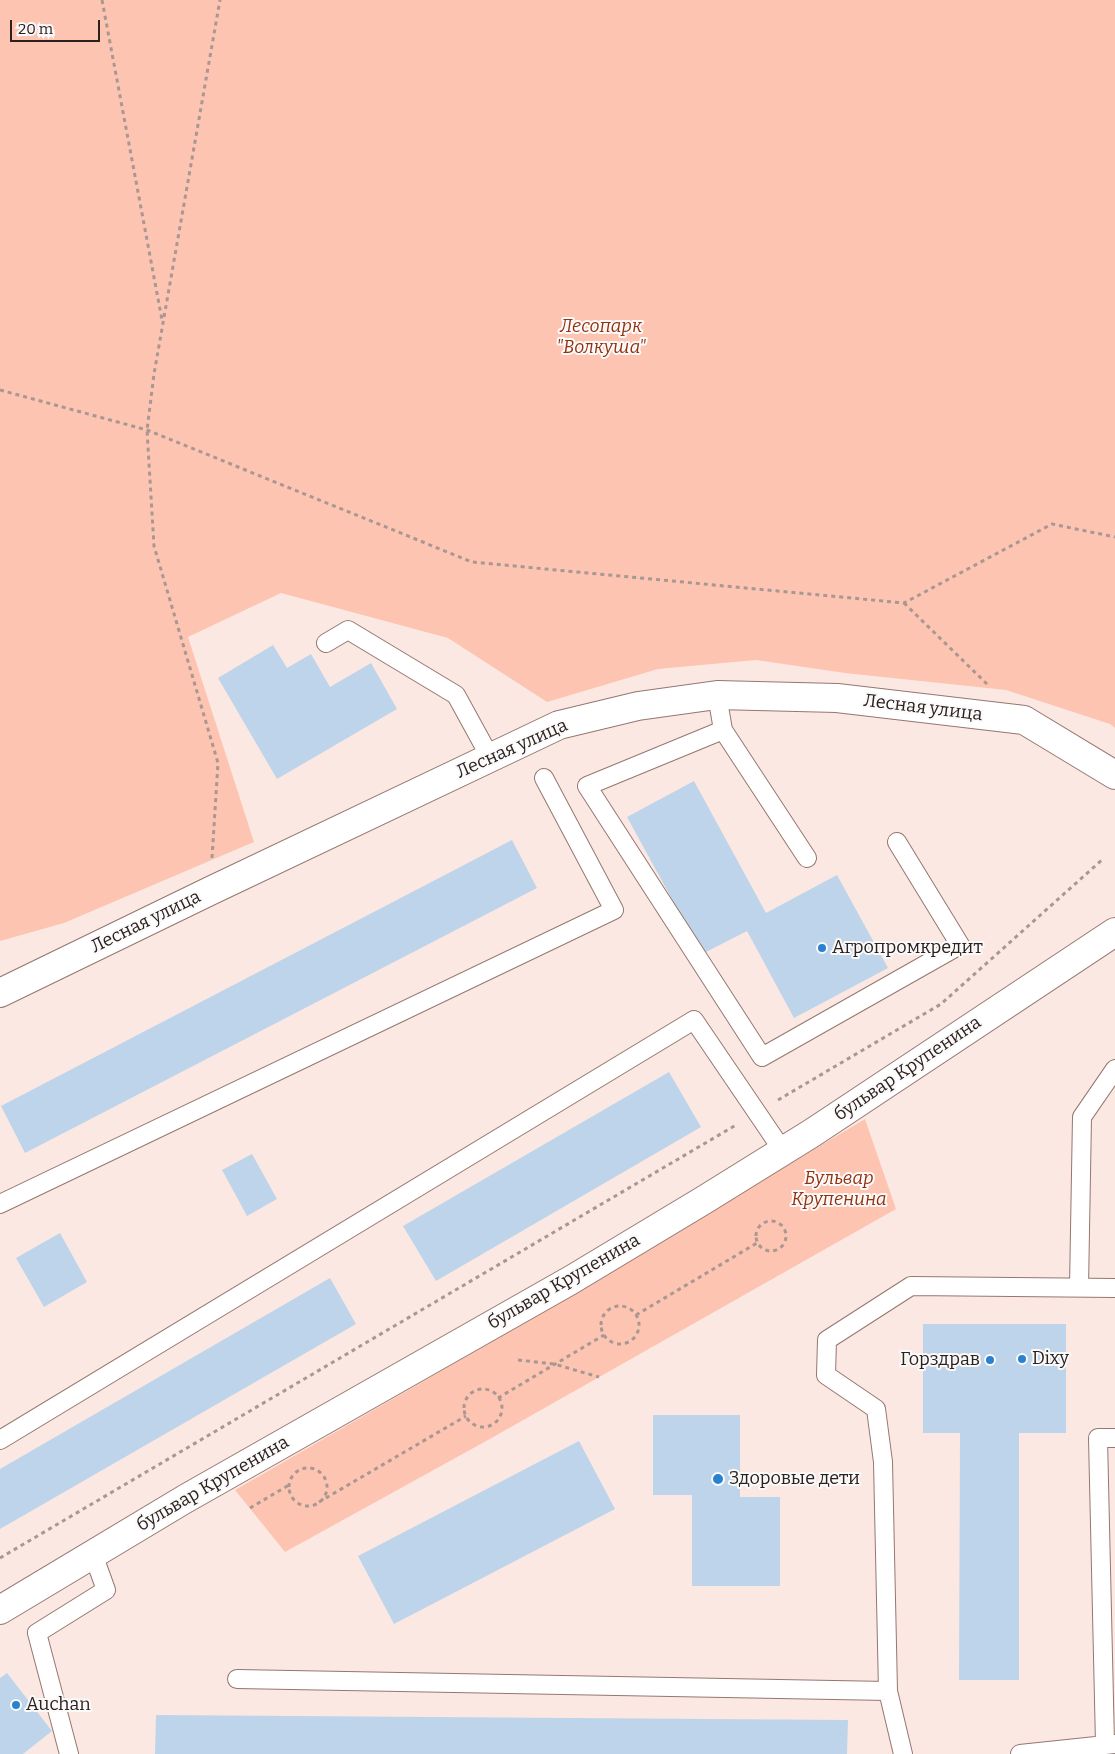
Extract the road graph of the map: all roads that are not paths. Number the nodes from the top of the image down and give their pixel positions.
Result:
1 (326, 643) dead end
2 (717, 695) junction
3 (723, 730) junction
4 (490, 757) junction
5 (1115, 774) edge
6 (544, 778) dead end
7 (897, 842) dead end
8 (807, 858) dead end
9 (1115, 932) edge
10 (0, 993) edge
11 (1115, 1069) edge
12 (783, 1151) junction
13 (0, 1204) edge
14 (1079, 1287) junction
15 (1115, 1288) edge
16 (1115, 1438) edge
17 (0, 1440) edge
18 (93, 1554) junction
19 (0, 1610) edge
20 (237, 1679) dead end
21 (888, 1691) junction
22 (1110, 1744) edge
23 (69, 1754) edge
24 (903, 1754) edge
25 (1020, 1754) edge

1 - 4 lane
2 - 3 lane
2 - 4 street, Лесная улица
2 - 5 street, Лесная улица
3 - 7 lane
3 - 8 lane
4 - 10 street, Лесная улица
6 - 13 lane
9 - 12 street, бульвар Крупенина
11 - 14 lane
12 - 17 lane
12 - 18 street, бульвар Крупенина
14 - 15 lane
14 - 21 lane
16 - 22 lane
18 - 19 street, бульвар Крупенина
18 - 23 lane
20 - 21 lane
21 - 24 lane
22 - 25 lane

